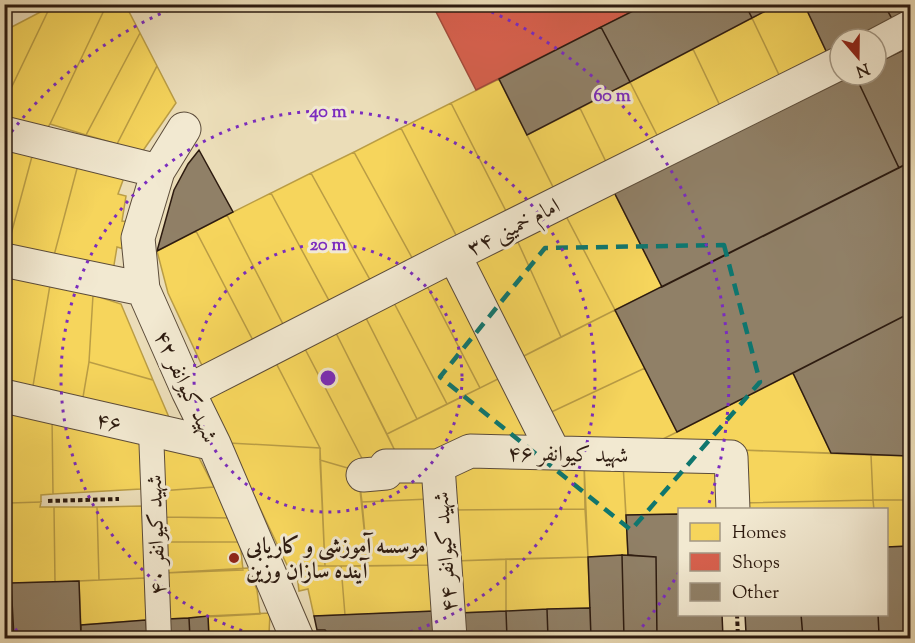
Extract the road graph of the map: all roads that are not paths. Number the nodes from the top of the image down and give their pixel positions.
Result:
1 (910, 27) edge
2 (888, 39) edge
3 (828, 69) edge
4 (184, 129) dead end
5 (4, 133) edge
6 (158, 171) junction
7 (454, 255) junction
8 (4, 260) edge
9 (143, 289) junction
10 (188, 391) junction
11 (4, 396) edge
12 (151, 431) junction
13 (214, 444) junction
14 (554, 453) junction
15 (438, 466) junction
16 (363, 475) dead end
17 (733, 508) edge
18 (159, 639) edge
19 (297, 639) edge
20 (450, 639) edge

1 - 2 street
3 - 7 street, امام خمینی ۳۴
4 - 6 street, شهید کیوانفر ۴۲
5 - 6 street
6 - 9 street, شهید کیوانفر ۴۲
7 - 10 street, امام خمینی ۳۴
7 - 14 street
8 - 9 street
9 - 10 street, شهید کیوانفر ۴۲
10 - 13 street, شهید کیوانفر ۴۲
11 - 12 street, ۴۶
12 - 13 street, ۴۶
12 - 18 lane, شهید کیوانفر ۴۰
13 - 19 street, شهید کیوانفر ۴۲
14 - 15 street, شهید کیوانفر ۴۶
14 - 17 street, شهید کیوانفر ۴۶
15 - 16 street, شهید کیوانفر ۴۶
15 - 20 street, شهید کیوانفر ۴۴

